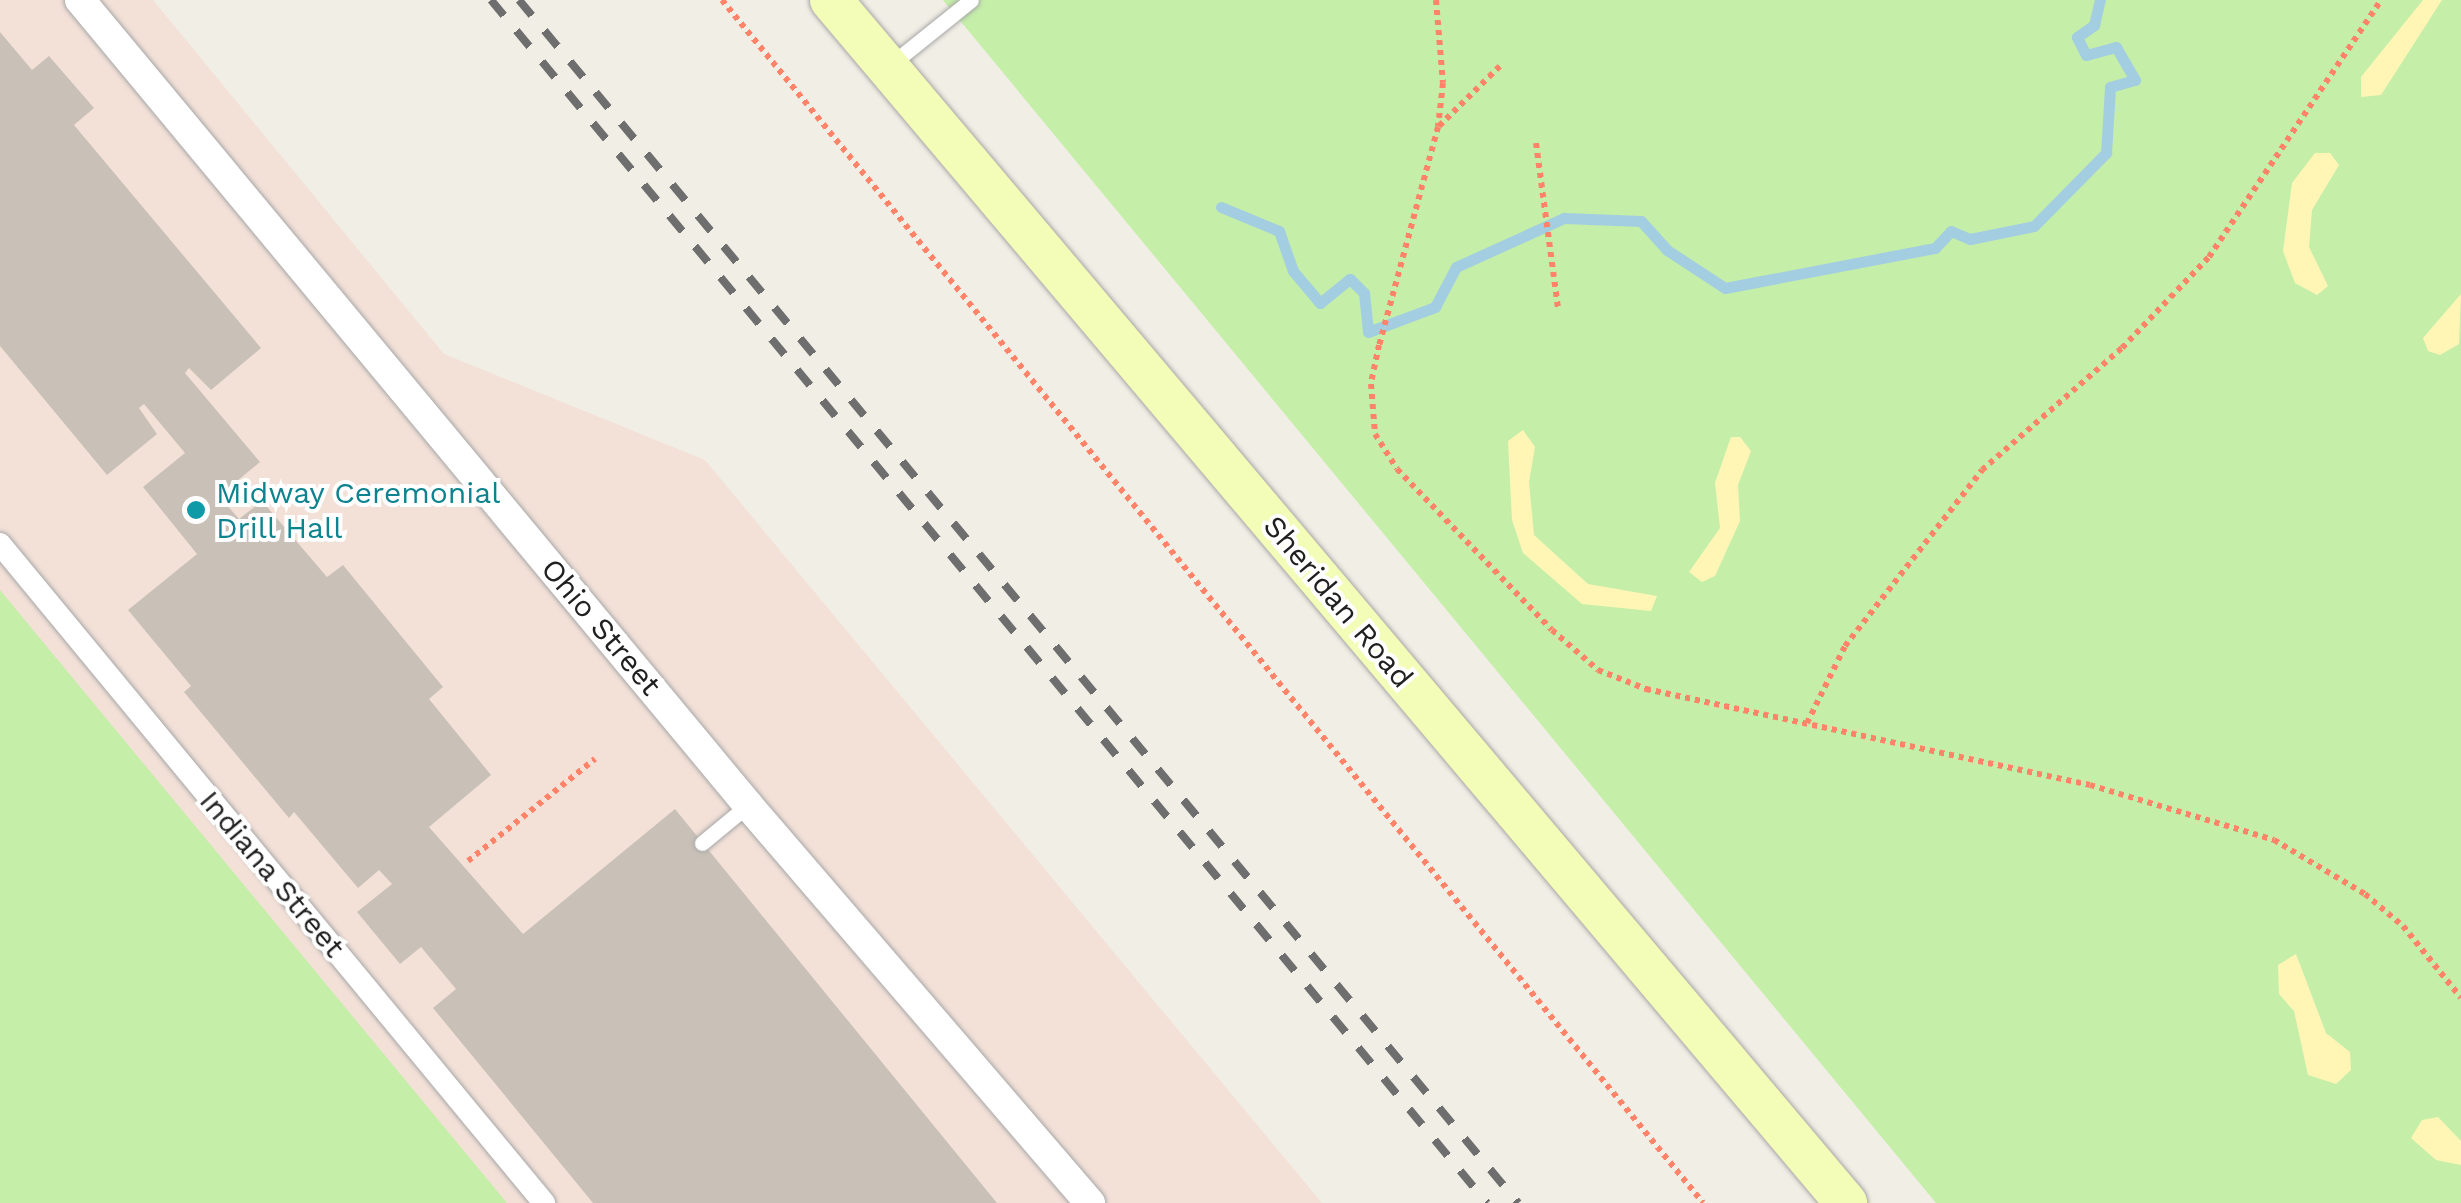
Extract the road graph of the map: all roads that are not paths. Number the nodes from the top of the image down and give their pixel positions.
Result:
1 (80, 0) edge
2 (830, 0) edge
3 (971, 0) edge
4 (886, 68) junction
5 (0, 544) edge
6 (748, 805) junction
7 (702, 843) dead end
8 (544, 1203) edge
9 (1090, 1203) edge
10 (1846, 1203) edge

1 - 6 street, Ohio Street
2 - 4 main road, Sheridan Road
3 - 4 lane
4 - 10 main road, Sheridan Road
5 - 8 street, Indiana Street
6 - 7 lane
6 - 9 street, Ohio Street

